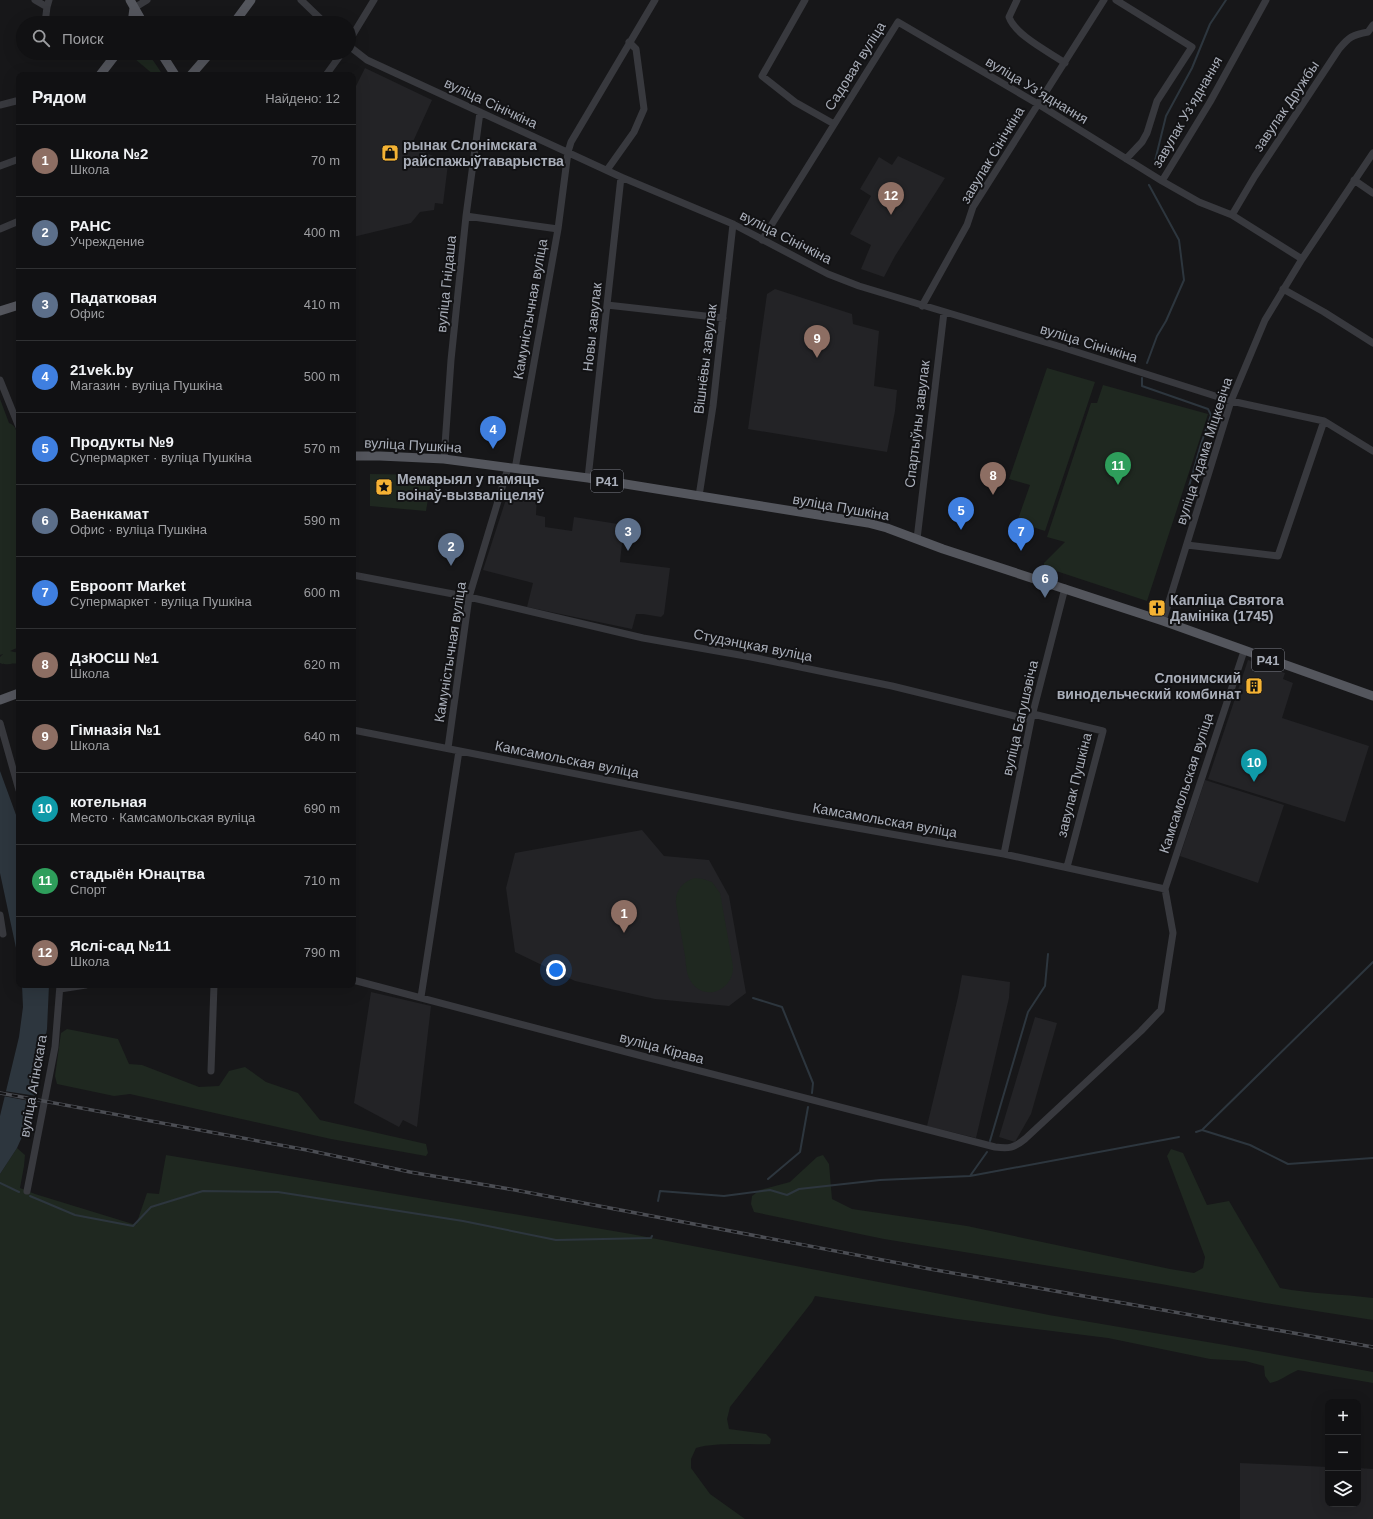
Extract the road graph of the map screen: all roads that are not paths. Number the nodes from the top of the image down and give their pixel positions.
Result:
1 (35, 0) edge
2 (147, 0) edge
3 (251, 0) edge
4 (301, 0) edge
5 (374, 0) edge
6 (655, 0) edge
7 (805, 0) edge
8 (1017, 0) edge
9 (1104, 0) edge
10 (1116, 0) edge
11 (1266, 0) edge
12 (48, 4) edge
13 (132, 4) edge
14 (46, 16) edge
15 (132, 16) edge
16 (139, 16) edge
17 (239, 16) edge
18 (318, 16) edge
19 (898, 22) joint
20 (1373, 25) edge
21 (356, 30) edge
22 (629, 42) junction
23 (356, 51) edge
24 (112, 60) edge
25 (165, 60) edge
26 (204, 60) edge
27 (337, 60) edge
28 (1065, 63) junction
29 (102, 72) edge
30 (173, 72) edge
31 (194, 72) edge
32 (328, 72) edge
33 (16, 101) dead end
34 (1038, 104) junction
35 (0, 105) edge
36 (480, 112) junction
37 (834, 124) junction
38 (568, 152) junction
39 (1373, 153) edge
40 (1126, 159) junction
41 (16, 160) edge
42 (0, 166) edge
43 (607, 170) junction
44 (621, 178) junction
45 (1354, 180) junction
46 (1162, 181) junction
47 (1373, 193) edge
48 (1232, 215) junction
49 (466, 216) junction
50 (16, 222) edge
51 (733, 224) junction
52 (0, 229) edge
53 (558, 229) junction
54 (762, 240) junction
55 (1302, 259) junction
56 (1283, 289) junction
57 (607, 305) junction
58 (16, 306) edge
59 (922, 306) junction
60 (0, 311) edge
61 (944, 312) junction
62 (723, 318) junction
63 (1373, 343) edge
64 (0, 380) edge
65 (1231, 401) junction
66 (16, 420) edge
67 (1324, 421) junction
68 (1373, 452) edge
69 (356, 456) edge
70 (444, 459) junction
71 (511, 469) junction
72 (588, 478) junction
73 (699, 496) junction
74 (917, 539) junction
75 (1187, 544) junction
76 (356, 576) edge
77 (1065, 588) junction
78 (469, 598) junction
79 (1163, 622) junction
80 (1244, 651) junction
81 (16, 694) edge
82 (1373, 696) edge
83 (0, 700) edge
84 (1032, 717) junction
85 (0, 723) edge
86 (356, 731) edge
87 (448, 748) junction
88 (459, 751) junction
89 (16, 779) edge
90 (1004, 854) junction
91 (1067, 867) junction
92 (1165, 889) junction
93 (0, 915) edge
94 (3, 934) dead end
95 (356, 981) edge
96 (60, 988) edge
97 (214, 988) edge
98 (421, 997) junction
99 (211, 1071) dead end
100 (27, 1191) dead end

1 - 12 street
2 - 13 street
3 - 17 main road
4 - 18 street
5 - 21 street
6 - 22 street, Камуністычная вуліца
7 - 37 street, Садовая вуліца
8 - 28 street
9 - 28 street, завулак Сінічкіна
10 - 40 street
11 - 46 street, завулак Узʼяднання
12 - 14 street
13 - 15 main road
13 - 16 main road
19 - 34 street, вуліца Узʼяднання
19 - 37 street, Садовая вуліца
20 - 48 street, завулак Дружбы
22 - 38 street, Камуністычная вуліца
22 - 43 street
23 - 36 street, вуліца Сінічкіна
24 - 29 main road
25 - 30 main road
26 - 31 main road
27 - 32 street
28 - 34 street, завулак Сінічкіна
33 - 35 street
34 - 40 street, вуліца Узʼяднання
34 - 59 street, завулак Сінічкіна
36 - 38 street, вуліца Сінічкіна
36 - 49 street, вуліца Гнідаша
37 - 54 street, Садовая вуліца
38 - 43 street, вуліца Сінічкіна
38 - 53 street, Камуністычная вуліца
39 - 45 street, вуліца Адама Міцкевіча
40 - 46 street, вуліца Узʼяднання
41 - 42 street
43 - 44 street, вуліца Сінічкіна
44 - 51 street, вуліца Сінічкіна
44 - 57 street, Новы завулак
45 - 47 street
45 - 55 street, вуліца Адама Міцкевіча
46 - 48 street, завулак Узʼяднання
48 - 55 street, завулак Узʼяднання
49 - 53 street
49 - 70 street, вуліца Гнідаша
50 - 52 street
51 - 54 street, вуліца Сінічкіна
51 - 62 street, Вішнёвы завулак
53 - 71 street, Камуністычная вуліца
54 - 59 street, вуліца Сінічкіна
55 - 56 street, вуліца Адама Міцкевіча
56 - 63 street
56 - 65 street, вуліца Адама Міцкевіча
57 - 62 street
57 - 72 street, Новы завулак
58 - 60 main road
59 - 61 street, вуліца Сінічкіна
61 - 65 street, вуліца Сінічкіна
61 - 74 street, Спартыўны завулак
62 - 73 street, Вішнёвы завулак
64 - 66 street
65 - 67 street, вуліца Сінічкіна
65 - 75 street, вуліца Адама Міцкевіча
67 - 68 street
67 - 75 street
69 - 70 main road, вуліца Пушкіна / Р41
70 - 71 main road, вуліца Пушкіна / Р41
71 - 72 main road, вуліца Пушкіна / Р41
71 - 78 street, Камуністычная вуліца
72 - 73 main road, вуліца Пушкіна / Р41
73 - 74 main road, вуліца Пушкіна / Р41
74 - 77 main road, вуліца Пушкіна / Р41
75 - 79 street, вуліца Адама Міцкевіча
76 - 78 street, Студэнцкая вуліца
77 - 79 main road, вуліца Пушкіна / Р41
77 - 84 street, вуліца Багушэвіча
78 - 84 street, Студэнцкая вуліца
78 - 87 street, Камуністычная вуліца
79 - 80 main road, вуліца Пушкіна / Р41
80 - 82 main road, вуліца Пушкіна / Р41
80 - 92 street, Камсамольская вуліца
81 - 83 main road
84 - 90 street, вуліца Багушэвіча
84 - 91 street, завулак Пушкіна
85 - 89 street
86 - 87 street, Камсамольская вуліца
87 - 88 street, Камсамольская вуліца
88 - 90 street, Камсамольская вуліца
88 - 98 street
90 - 91 street, Камсамольская вуліца
91 - 92 street, Камсамольская вуліца
92 - 98 street, вуліца Кірава
93 - 94 street
95 - 98 street, вуліца Кірава
96 - 100 street, вуліца Агінскага
97 - 99 street

